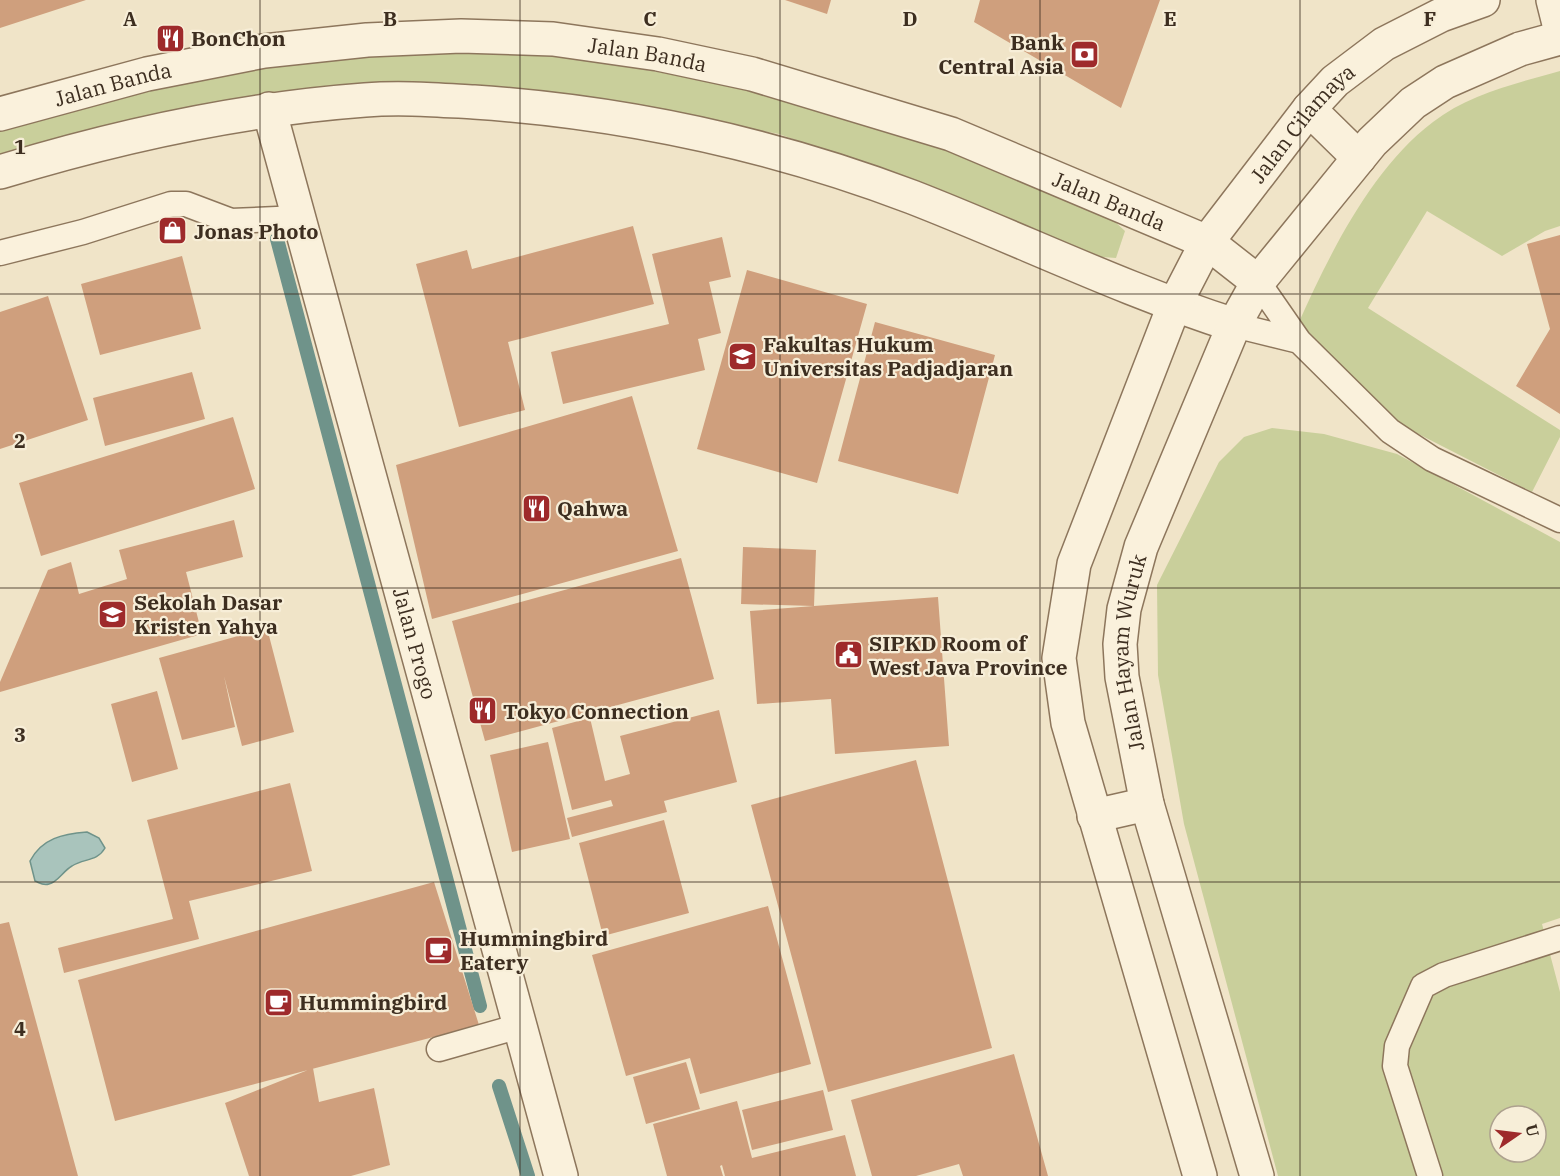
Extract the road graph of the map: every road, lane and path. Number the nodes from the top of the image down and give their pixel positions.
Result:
1 (1483, 0) edge
2 (1553, 0) edge
3 (1560, 28) edge
4 (1560, 38) edge
5 (269, 109) junction
6 (1309, 109) junction
7 (0, 114) edge
8 (1359, 158) junction
9 (0, 172) edge
10 (299, 218) junction
11 (1207, 242) junction
12 (0, 253) edge
13 (1258, 282) junction
14 (1174, 306) junction
15 (1234, 325) junction
16 (1299, 341) junction
17 (1560, 520) edge
18 (1147, 804) junction
19 (1094, 816) junction
20 (1560, 938) edge
21 (520, 1026) junction
22 (439, 1049) dead end
23 (561, 1176) edge
24 (1200, 1176) edge
25 (1257, 1176) edge
26 (1430, 1176) edge

1 - 6 street, Jalan Cilamaya
2 - 3 street
4 - 8 street
5 - 9 street
5 - 10 street, Jalan Progo
5 - 14 street
6 - 8 street
6 - 11 street, Jalan Cilamaya
7 - 11 street, Jalan Banda
8 - 13 street
10 - 12 lane
10 - 21 street, Jalan Progo
11 - 13 street, Jalan Banda
11 - 14 street, Jalan Cilamaya
13 - 15 street, Jalan Hayam Wuruk
13 - 16 lane
14 - 15 street
14 - 19 street
15 - 16 lane
15 - 18 street, Jalan Hayam Wuruk
16 - 17 lane
18 - 19 street
18 - 25 street, Jalan Hayam Wuruk
19 - 24 street
20 - 26 lane
21 - 22 lane
21 - 23 street, Jalan Progo

